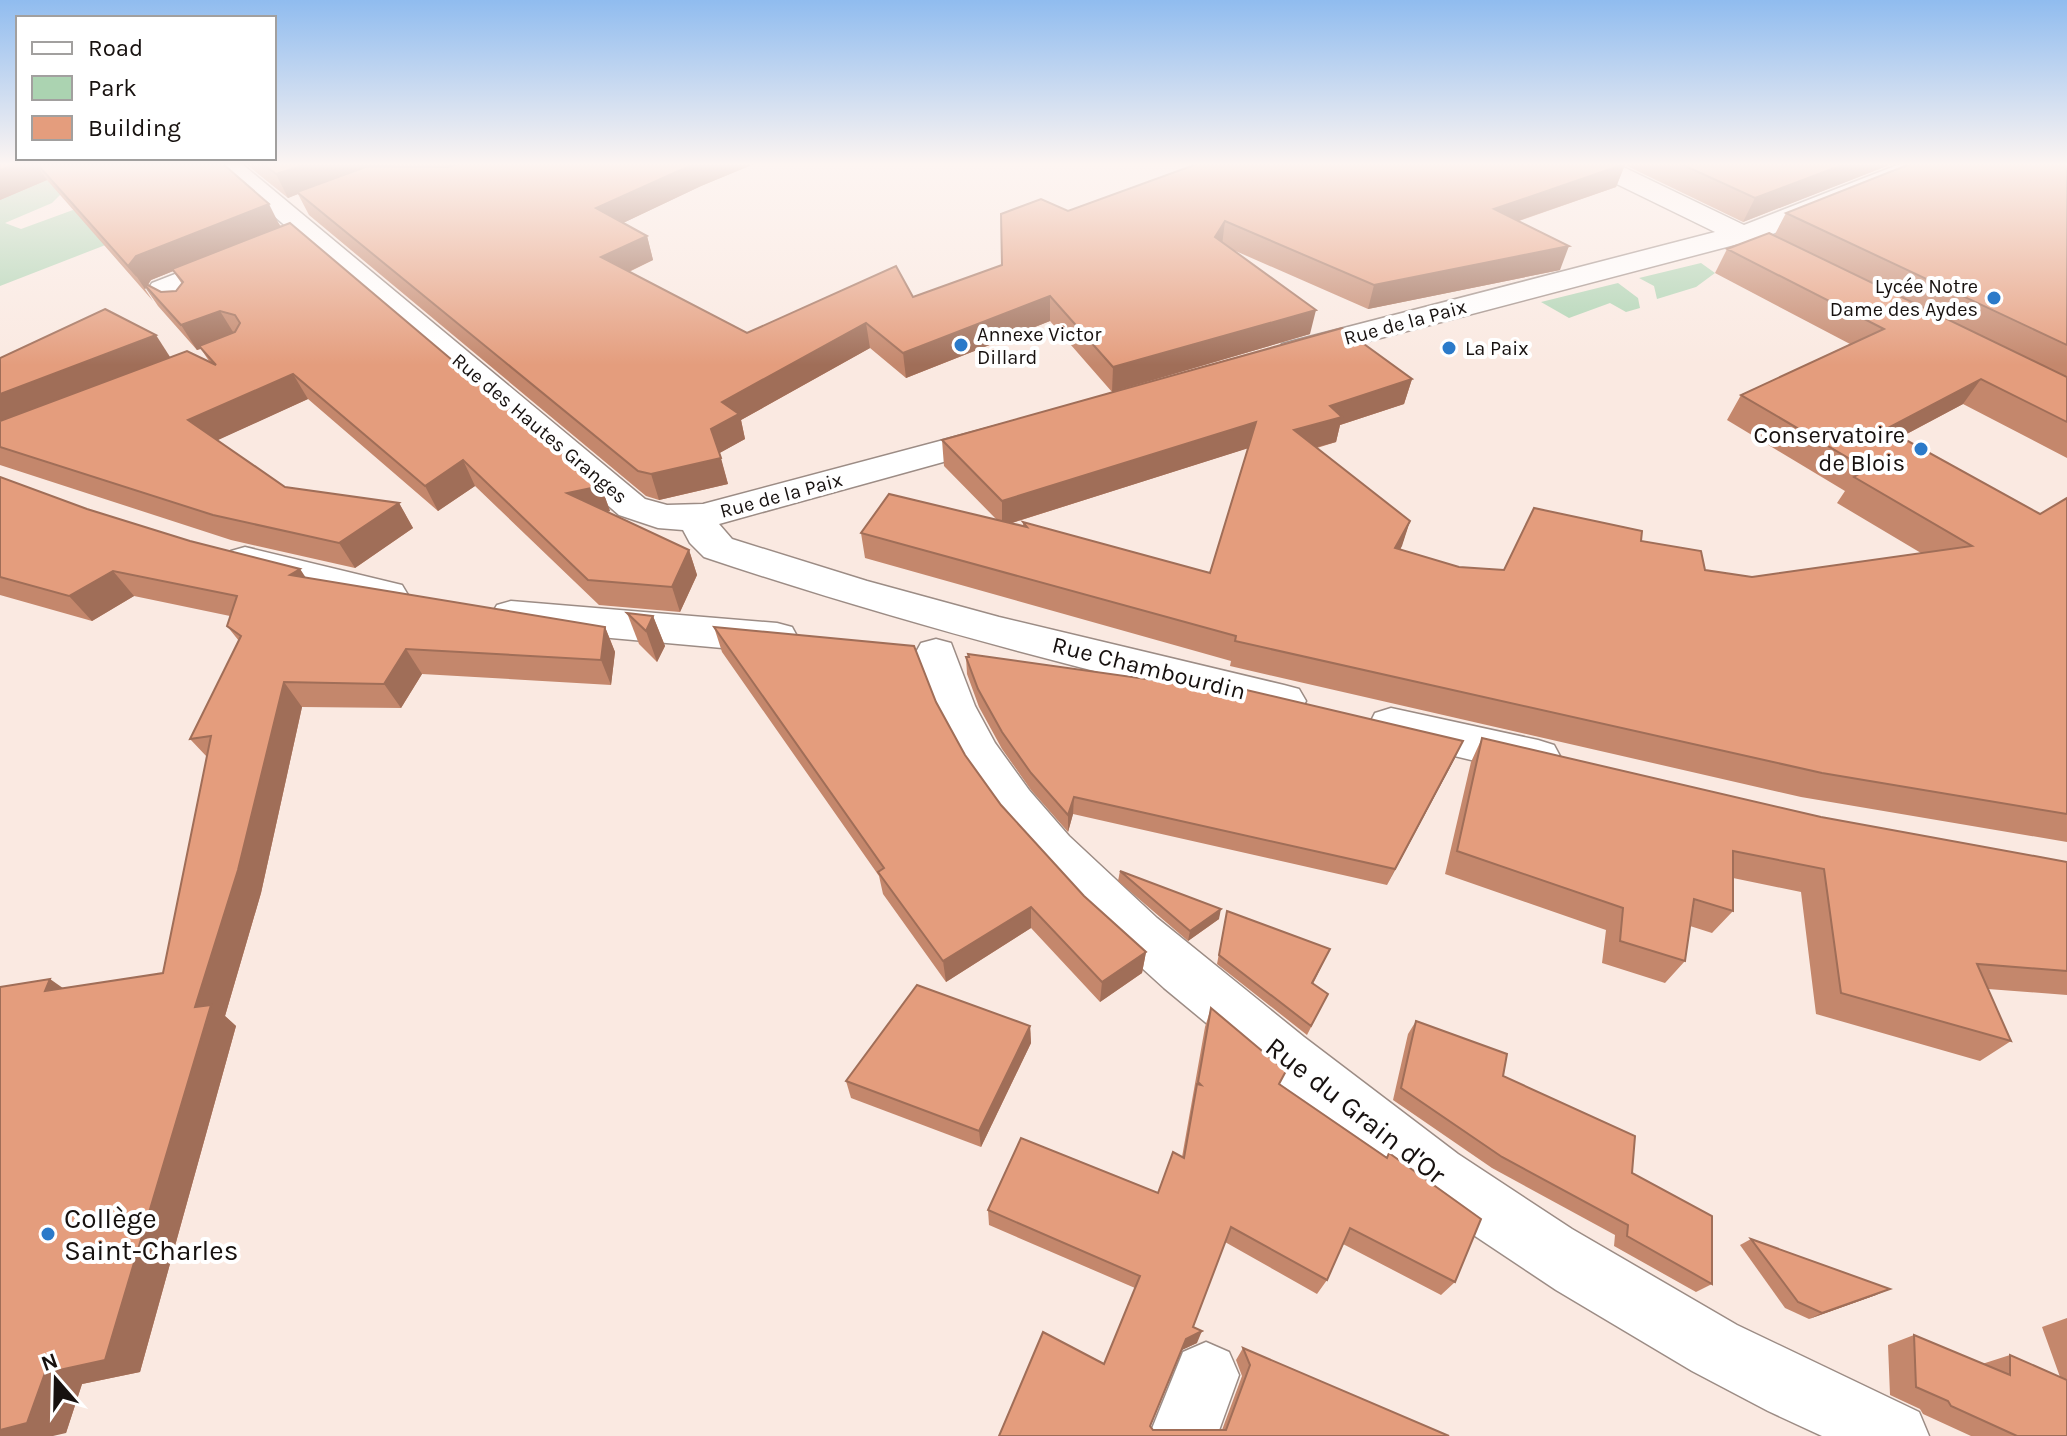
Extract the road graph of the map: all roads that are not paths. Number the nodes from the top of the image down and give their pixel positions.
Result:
1 (280, 231) edge
2 (290, 231) edge
3 (1733, 231) edge
4 (1751, 231) edge
5 (1741, 235) junction
6 (1777, 253) edge
7 (180, 307) edge
8 (1265, 359) edge
9 (1033, 428) edge
10 (698, 517) junction
11 (209, 551) edge
12 (419, 601) edge
13 (477, 611) edge
14 (983, 628) junction
15 (806, 642) edge
16 (1571, 765) edge
17 (1206, 1375) dead end
18 (1183, 1436) edge
19 (1895, 1436) edge

1 - 7 street
2 - 10 street, Rue des Hautes Granges
3 - 5 street
4 - 5 street, Rue de la Paix
5 - 6 street
5 - 8 street, Rue de la Paix
9 - 10 street, Rue de la Paix
10 - 14 street
11 - 12 street
13 - 15 street
14 - 16 street, Rue Chambourdin
14 - 19 street, Rue du Grain d'Or
17 - 18 street

